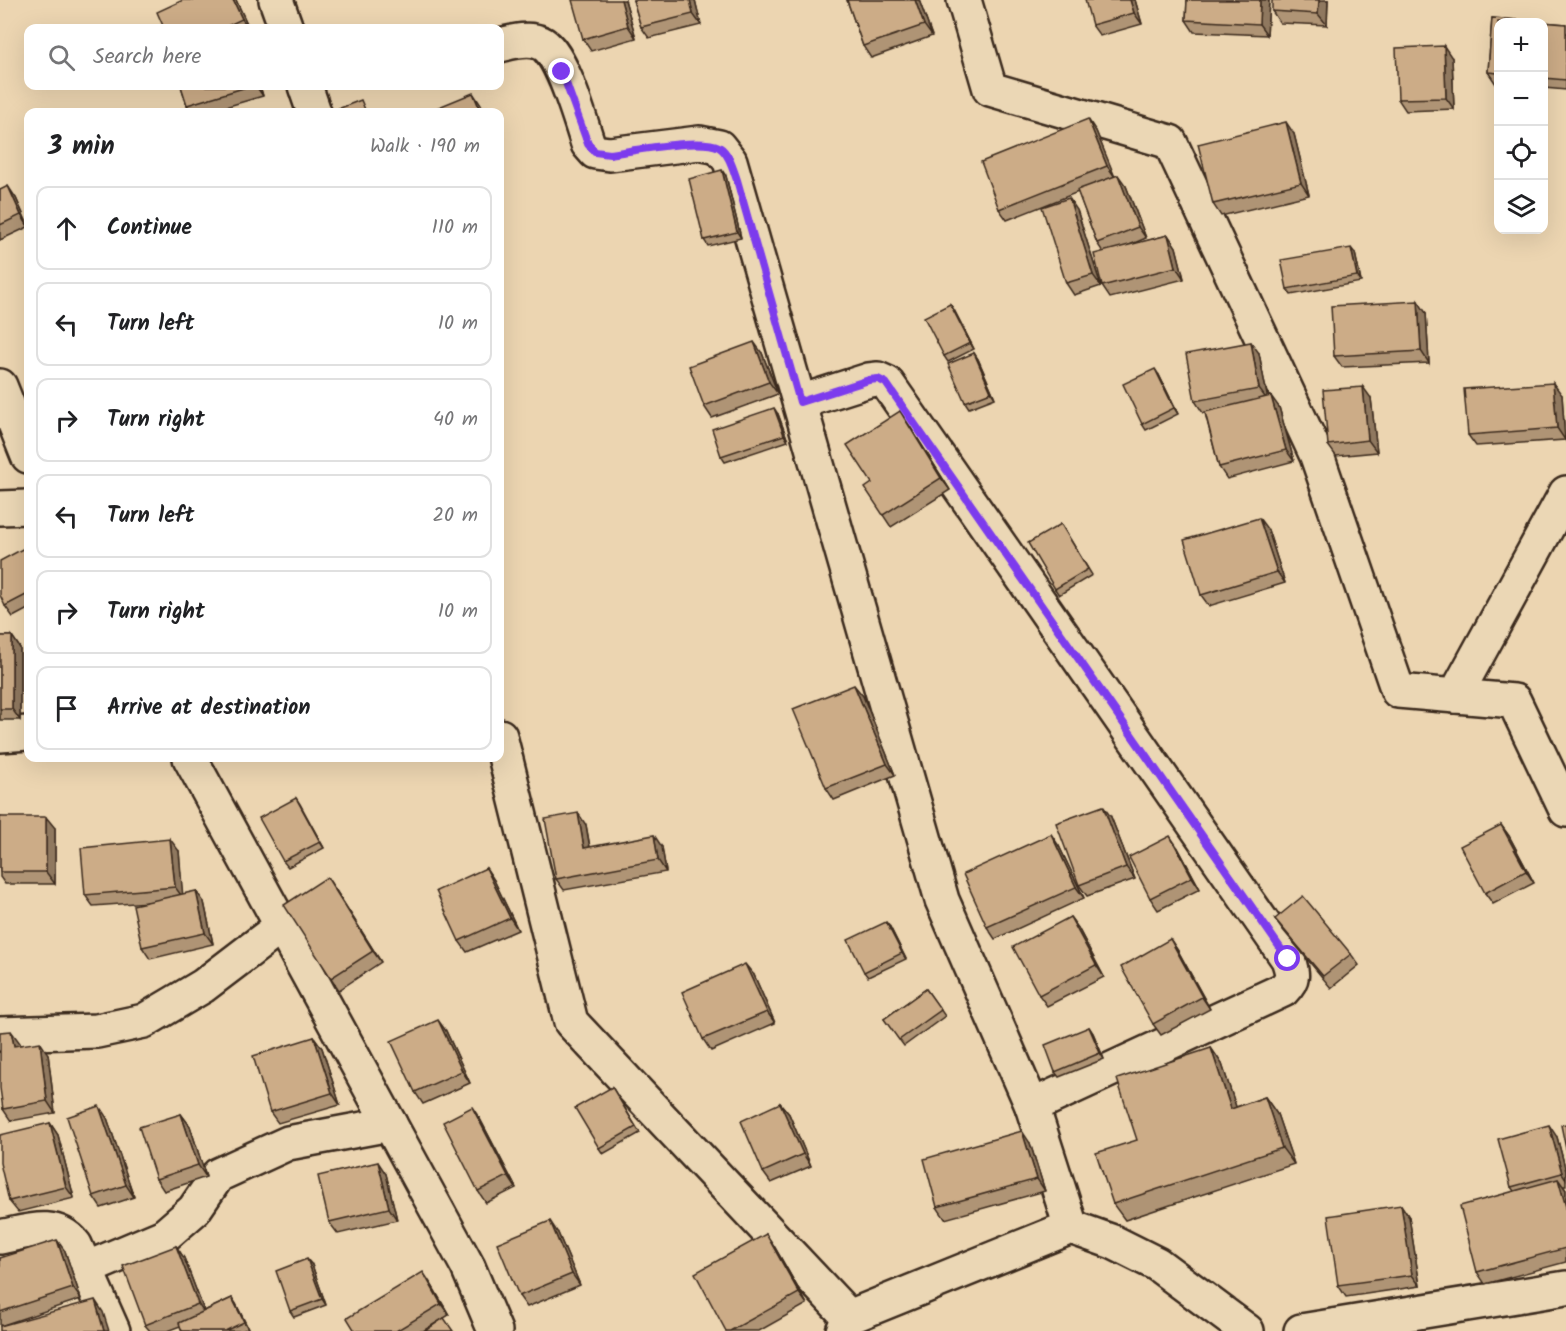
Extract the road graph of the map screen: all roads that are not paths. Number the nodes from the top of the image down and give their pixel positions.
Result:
1 (276, 0) edge
2 (964, 0) edge
3 (285, 24) edge
4 (504, 44) edge
5 (307, 90) edge
6 (313, 108) edge
7 (0, 386) edge
8 (800, 402) junction
9 (24, 446) edge
10 (1566, 493) edge
11 (24, 507) edge
12 (0, 508) edge
13 (1455, 696) junction
14 (24, 733) edge
15 (0, 735) edge
16 (504, 752) edge
17 (192, 762) edge
18 (1566, 810) edge
19 (283, 925) junction
20 (0, 1034) edge
21 (1032, 1106) junction
22 (390, 1124) junction
23 (1071, 1227) junction
24 (0, 1237) edge
25 (86, 1269) junction
26 (1566, 1288) edge
27 (846, 1324) edge
28 (113, 1331) edge
29 (495, 1331) edge
30 (1247, 1331) edge
31 (1301, 1331) edge

1 - 3 street
2 - 13 street
4 - 8 street
5 - 6 street
7 - 9 street
8 - 21 street
8 - 21 street
10 - 13 street
11 - 12 street
13 - 18 street
14 - 15 street
16 - 27 street
17 - 19 street
19 - 20 street
19 - 22 street
21 - 23 street
22 - 25 street
22 - 29 street
23 - 27 street
23 - 30 street
24 - 25 street
25 - 28 street
26 - 31 street

